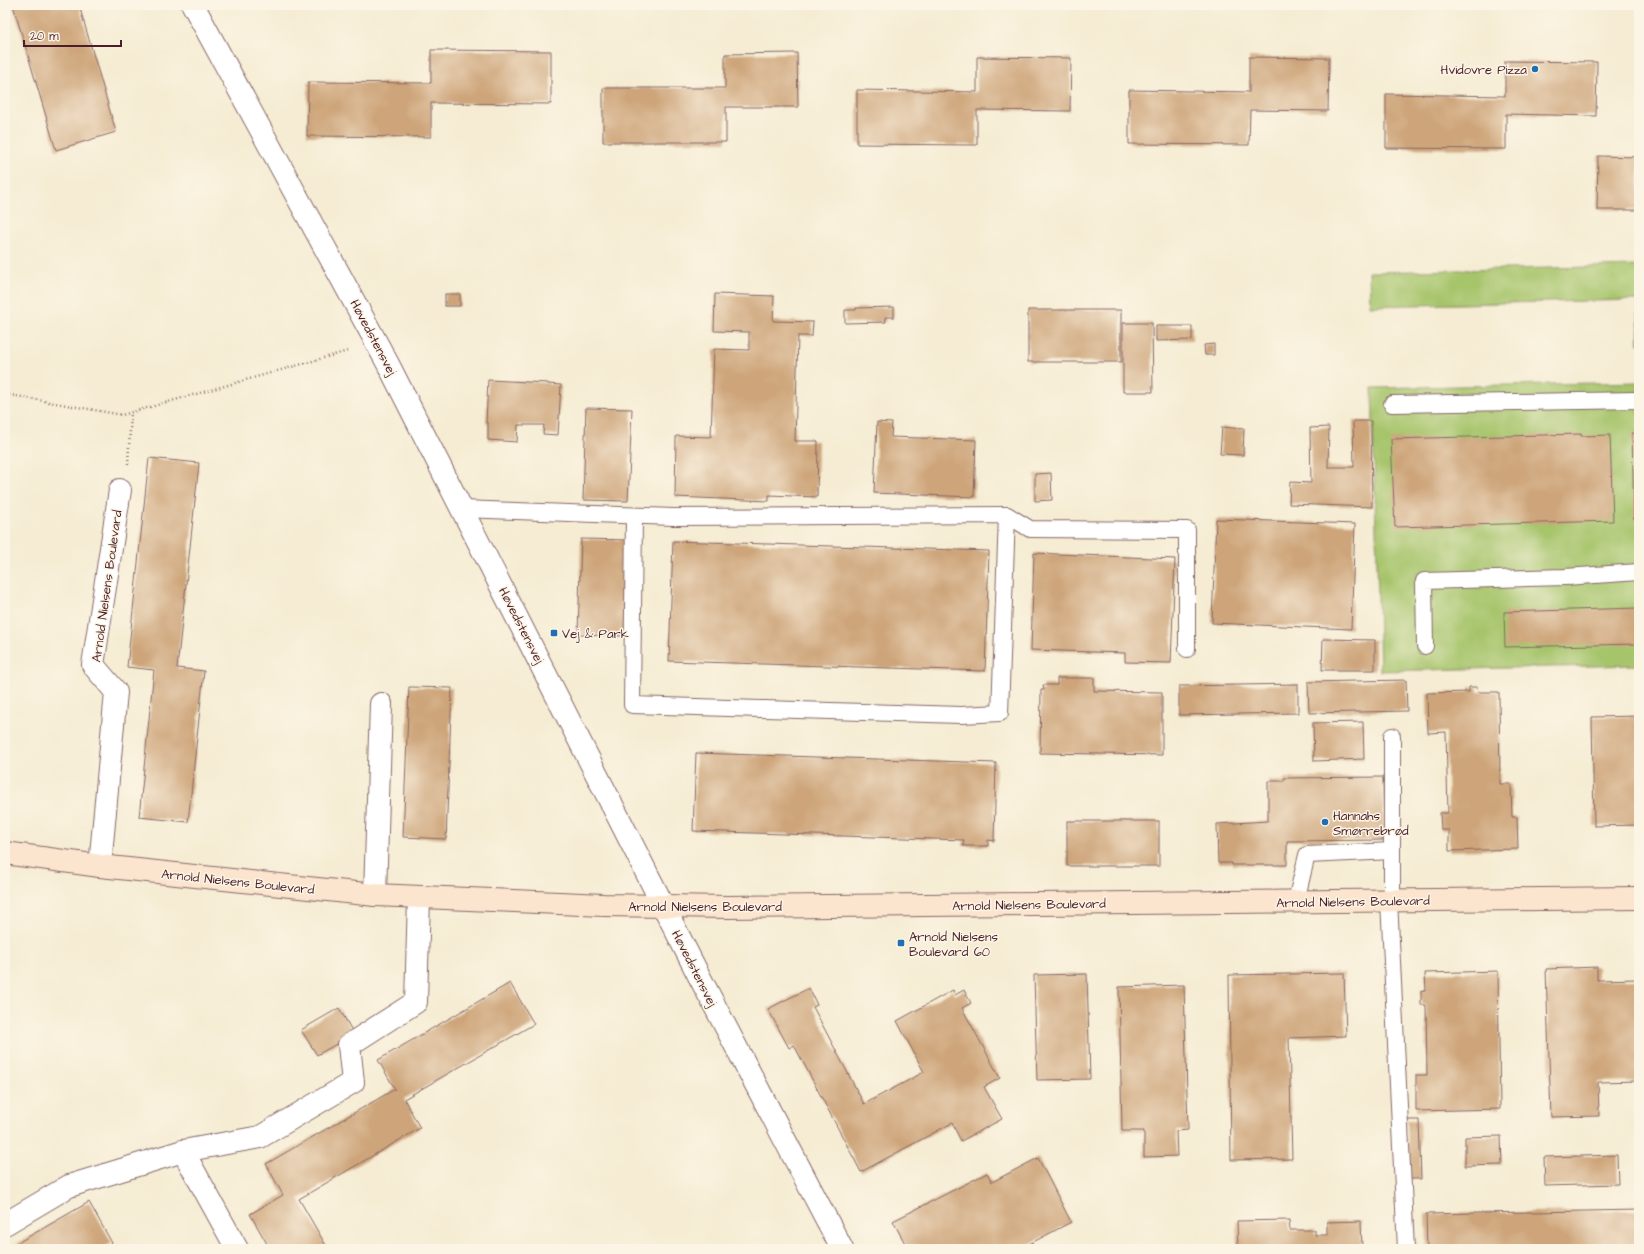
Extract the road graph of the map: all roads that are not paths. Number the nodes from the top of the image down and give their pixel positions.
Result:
1 (199, 6) edge
2 (1639, 400) edge
3 (1392, 404) dead end
4 (120, 490) road end
5 (462, 509) junction
6 (1007, 515) junction
7 (634, 516) junction
8 (1639, 572) edge
9 (1425, 646) dead end
10 (1187, 649) dead end
11 (381, 704) dead end
12 (1392, 736) dead end
13 (1392, 850) junction
14 (5, 853) edge
15 (100, 866) junction
16 (375, 895) junction
17 (419, 898) junction
18 (1639, 898) edge
19 (1391, 900) junction
20 (1296, 901) junction
21 (662, 905) junction
22 (183, 1151) junction
23 (5, 1224) edge
24 (237, 1249) edge
25 (842, 1249) edge
26 (1406, 1249) edge

1 - 5 street, Høvedstensvej
2 - 3 lane
4 - 15 street, Arnold Nielsens Boulevard
5 - 7 lane
5 - 21 street, Høvedstensvej
6 - 7 lane
6 - 7 lane
6 - 10 lane
8 - 9 lane
11 - 16 street
12 - 13 lane
13 - 19 lane
13 - 20 lane
14 - 15 street, Arnold Nielsens Boulevard
15 - 16 street, Arnold Nielsens Boulevard
16 - 17 street, Arnold Nielsens Boulevard
17 - 21 street, Arnold Nielsens Boulevard
17 - 22 street
18 - 19 street, Arnold Nielsens Boulevard
19 - 20 street, Arnold Nielsens Boulevard
19 - 26 lane
20 - 21 street, Arnold Nielsens Boulevard
21 - 25 street, Høvedstensvej
22 - 23 street
22 - 24 street

